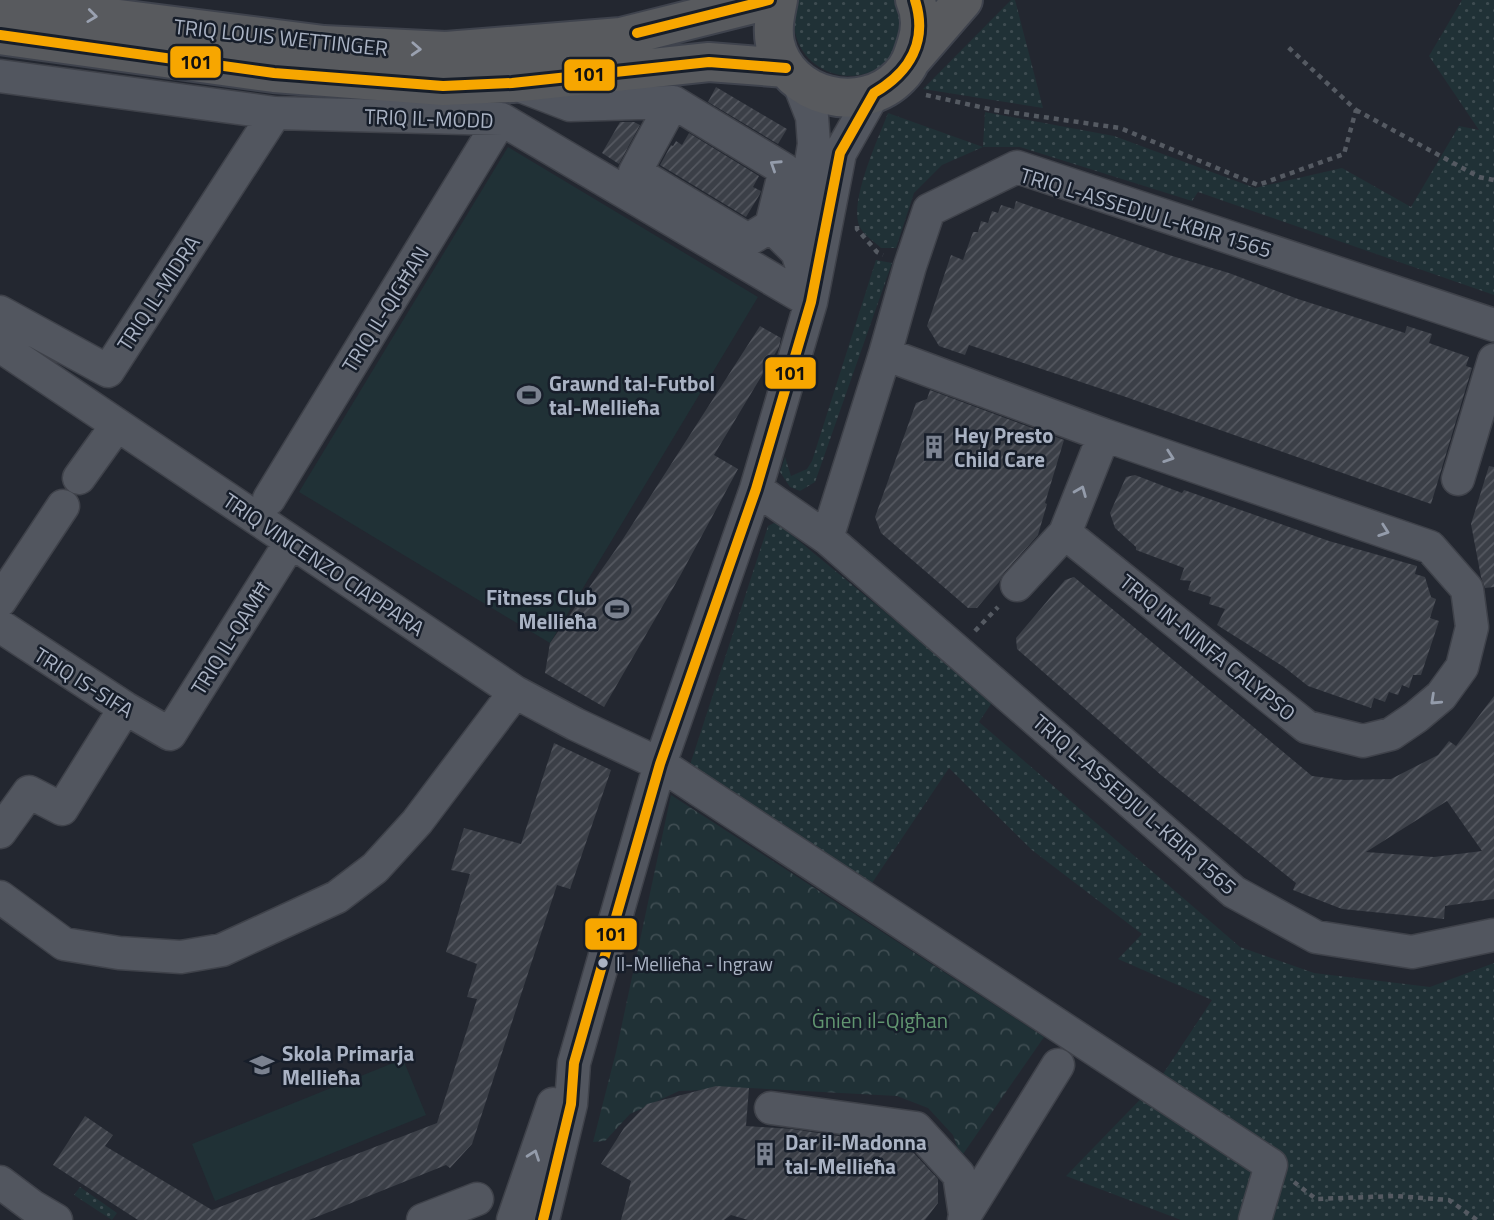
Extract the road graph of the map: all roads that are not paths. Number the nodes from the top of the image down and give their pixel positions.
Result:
1 (769, 0) edge
2 (778, 0) edge
3 (915, 0) edge
4 (964, 0) edge
5 (0, 4) edge
6 (0, 35) edge
7 (792, 75) junction
8 (0, 76) edge
9 (891, 80) junction
10 (512, 83) junction
11 (673, 102) junction
12 (275, 113) junction
13 (502, 119) junction
14 (771, 226) junction
15 (797, 252) junction
16 (811, 302) junction
17 (0, 312) edge
18 (1494, 325) edge
19 (0, 346) edge
20 (886, 354) junction
21 (1494, 360) edge
22 (117, 425) junction
23 (1104, 435) junction
24 (79, 478) dead end
25 (1458, 479) dead end
26 (757, 489) junction
27 (269, 499) dead end
28 (63, 506) dead end
29 (1065, 533) junction
30 (827, 538) junction
31 (290, 543) junction
32 (1017, 584) road end
33 (0, 601) edge
34 (5, 640) edge
35 (516, 692) junction
36 (125, 708) junction
37 (170, 734) joint
38 (660, 764) junction
39 (0, 832) edge
40 (0, 897) edge
41 (1494, 934) edge
42 (574, 1063) junction
43 (1058, 1065) dead end
44 (771, 1108) dead end
45 (0, 1182) edge
46 (477, 1199) dead end
47 (965, 1218) edge
48 (55, 1220) edge
49 (423, 1220) edge
50 (513, 1220) edge
51 (543, 1220) edge
52 (1255, 1220) edge

5 -> 1 highway, TRIQ LOUIS WETTINGER
2 - 7 highway
3 - 9 highway
4 - 9 highway
6 - 10 highway, TRIQ LOUIS WETTINGER
7 - 9 highway
7 - 10 highway, TRIQ LOUIS WETTINGER
7 - 15 street
8 - 12 street, TRIQ IL-MODD
9 - 16 street
10 - 11 street
14 -> 11 street
11 - 14 street
12 - 13 street, TRIQ IL-MODD
12 - 17 street, TRIQ IL-MIDRA
13 - 16 street, TRIQ IL-MODD
13 - 27 street, TRIQ IL-QIGĦAN
14 - 15 street
15 - 16 street
16 - 26 street
18 - 20 street, TRIQ L-ASSEDJU L-KBIR 1565
19 - 22 street, TRIQ VINCENZO CIAPPARA
20 - 23 street, TRIQ IN-NINFA CALYPSO
20 - 30 street, TRIQ L-ASSEDJU L-KBIR 1565
21 - 25 street
22 - 24 street
22 - 31 street, TRIQ VINCENZO CIAPPARA
29 -> 23 street
23 -> 29 street, TRIQ IN-NINFA CALYPSO
26 - 30 street, TRIQ L-ASSEDJU L-KBIR 1565
26 - 38 street
28 - 33 street
29 - 32 street
30 - 41 street, TRIQ L-ASSEDJU L-KBIR 1565
31 - 35 street, TRIQ VINCENZO CIAPPARA
31 - 37 street, TRIQ IL-QAMĦ
34 - 36 street, TRIQ IS-SIFA
35 - 38 street, TRIQ VINCENZO CIAPPARA
35 - 40 street
36 - 37 street, TRIQ IS-SIFA
36 - 39 street
38 - 42 street
38 - 52 street, TRIQ VINCENZO CIAPPARA
50 -> 42 street
42 - 51 street
43 - 47 street
44 - 47 street
45 - 48 street
46 - 49 street

